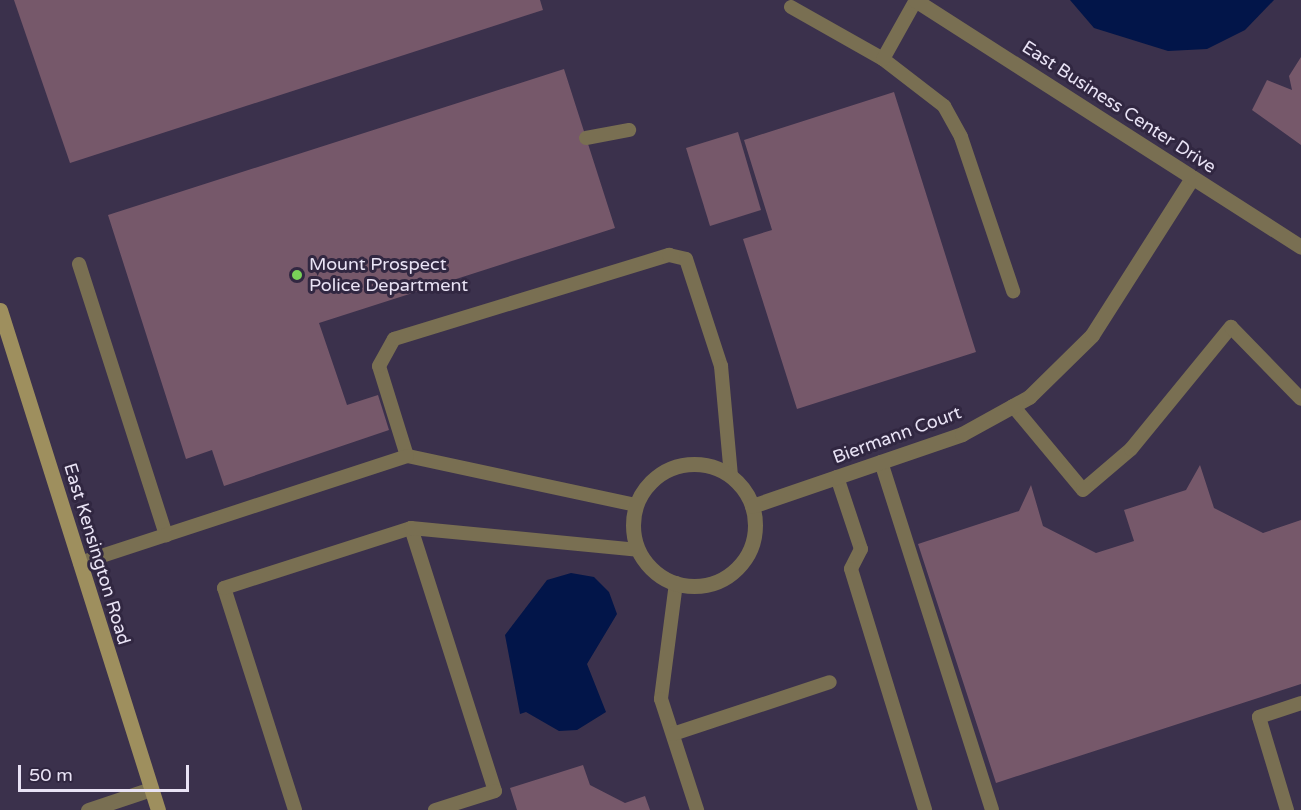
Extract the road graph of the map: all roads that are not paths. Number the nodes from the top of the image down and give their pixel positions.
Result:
1 (916, 0) edge
2 (791, 7) dead end
3 (883, 59) junction
4 (629, 130) dead end
5 (586, 138) dead end
6 (1192, 178) junction
7 (1301, 247) edge
8 (79, 264) dead end
9 (1013, 291) dead end
10 (0, 310) edge
11 (1301, 399) edge
12 (1013, 406) junction
13 (407, 456) junction
14 (881, 462) junction
15 (731, 476) junction
16 (837, 477) junction
17 (636, 505) junction
18 (752, 506) junction
19 (411, 528) junction
20 (166, 535) junction
21 (638, 550) junction
22 (80, 563) junction
23 (675, 583) junction
24 (830, 682) dead end
25 (1301, 703) edge
26 (673, 734) junction
27 (151, 789) junction
28 (88, 810) edge
29 (158, 810) edge
30 (295, 810) edge
31 (435, 810) edge
32 (697, 810) edge
33 (925, 810) edge
34 (992, 810) edge
35 (1287, 810) edge

1 - 3 lane
1 - 6 street, East Business Center Drive
2 - 3 lane
3 - 9 lane
4 - 5 lane
6 - 7 street, East Business Center Drive
6 - 12 street, Biermann Court
8 - 20 lane
10 - 22 main road, East Kensington Road
11 - 12 lane
12 - 14 street, Biermann Court
13 - 15 lane
13 - 17 lane
13 - 20 lane
14 - 16 street, Biermann Court
14 - 34 lane
15 - 17 street
15 - 18 street
16 - 18 street, Biermann Court
16 - 33 lane
17 - 21 street
18 - 23 street
19 - 21 lane
19 - 30 lane
19 - 31 lane
20 - 22 lane
21 - 23 street
22 - 27 main road, East Kensington Road
23 - 26 lane
24 - 26 lane
25 - 35 lane
26 - 32 lane
27 - 28 street
27 - 29 main road, East Kensington Road

